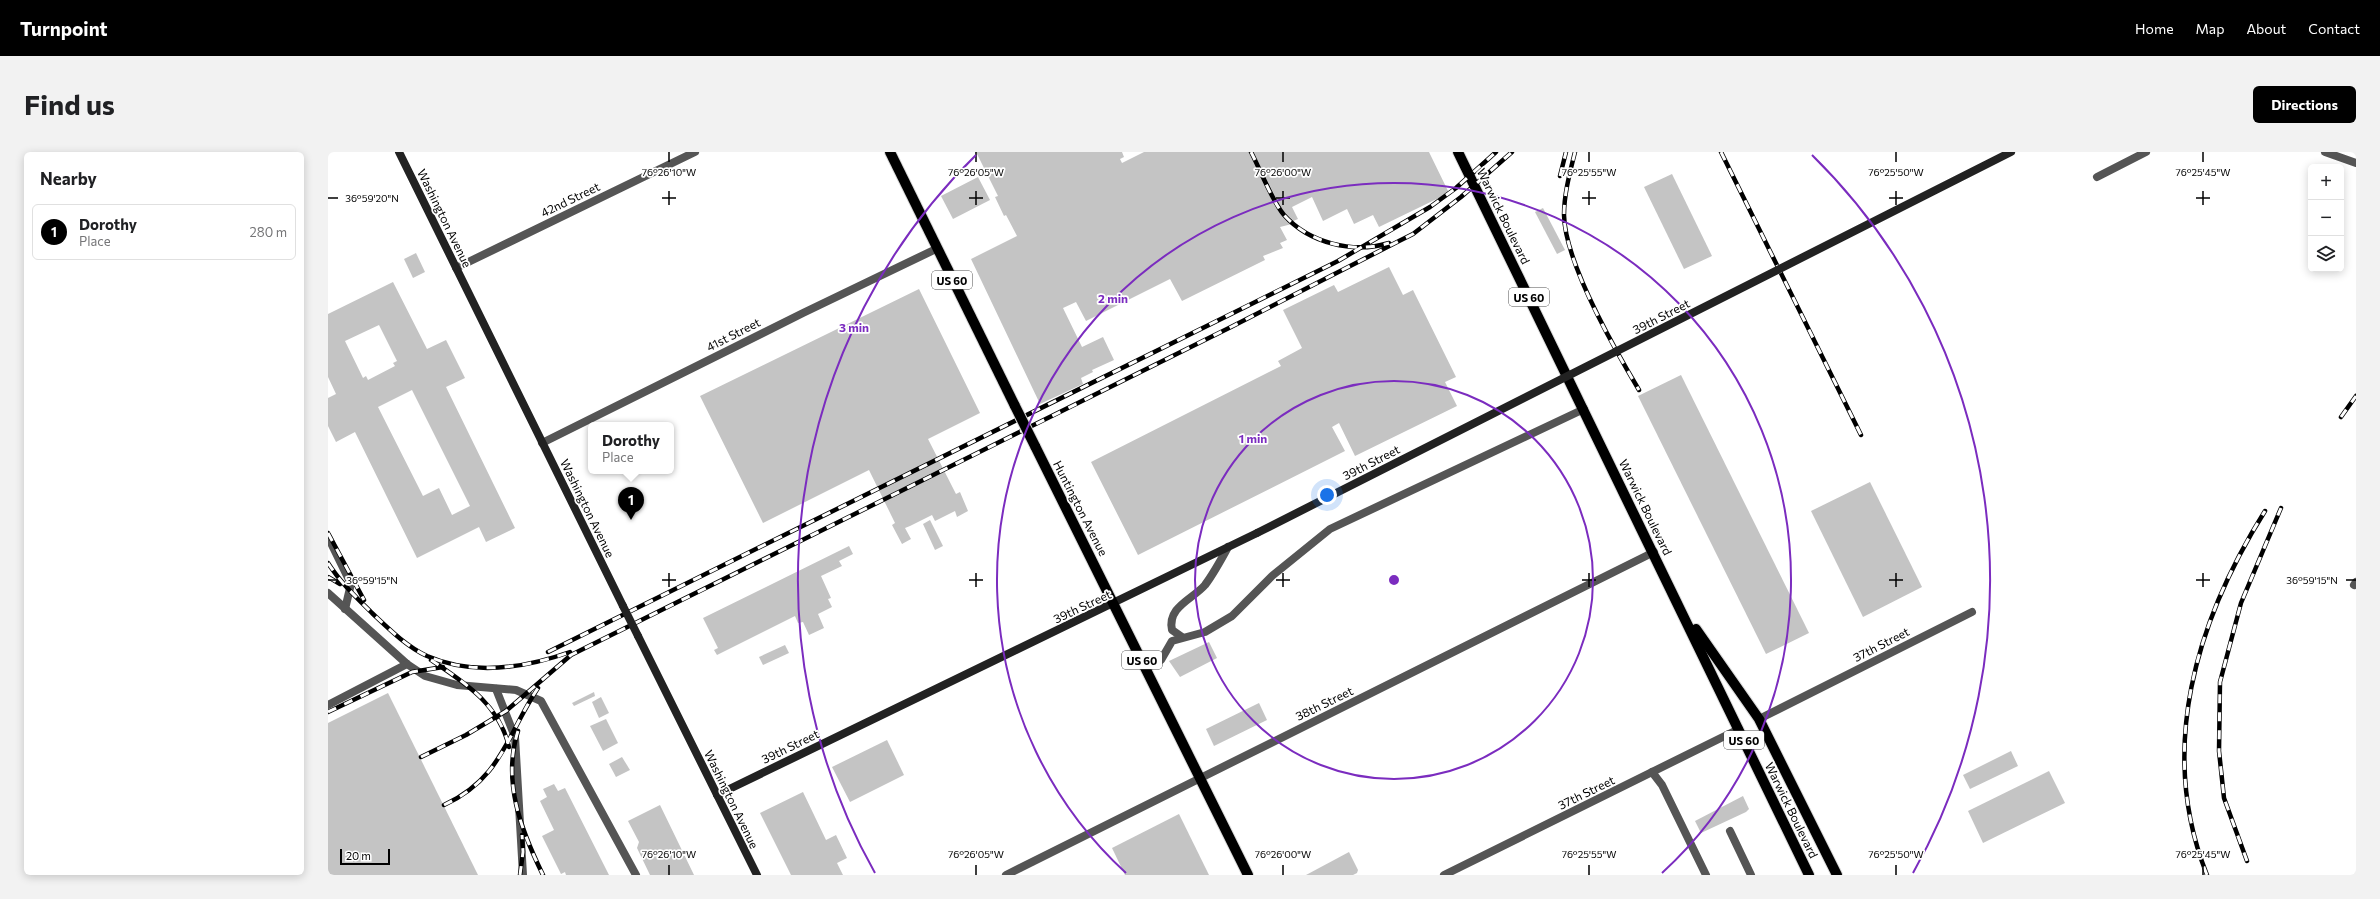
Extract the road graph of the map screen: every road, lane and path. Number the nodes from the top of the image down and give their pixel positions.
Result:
1 (399, 152) edge
2 (695, 152) edge
3 (890, 152) edge
4 (1458, 152) edge
5 (2011, 152) edge
6 (2146, 152) edge
7 (2325, 152) edge
8 (2356, 163) edge
9 (2097, 177) dead end
10 (936, 249) junction
11 (456, 268) junction
12 (1584, 409) junction
13 (542, 443) junction
14 (328, 537) edge
15 (1228, 548) junction
16 (1654, 552) junction
17 (328, 593) edge
18 (1114, 604) junction
19 (1680, 605) junction
20 (345, 609) junction
21 (1972, 612) dead end
22 (1182, 637) junction
23 (407, 664) junction
24 (1146, 668) junction
25 (496, 689) junction
26 (328, 705) edge
27 (1759, 719) junction
28 (1739, 730) junction
29 (1652, 772) junction
30 (1200, 778) junction
31 (717, 795) junction
32 (1730, 831) dead end
33 (523, 875) edge
34 (636, 875) edge
35 (756, 875) edge
36 (1006, 875) edge
37 (1248, 875) edge
38 (1444, 875) edge
39 (1706, 875) edge
40 (1751, 875) edge
41 (1809, 875) edge
42 (1837, 875) edge

1 - 11 street, Washington Avenue
2 - 11 street, 42nd Street
3 - 10 main road, Huntington Avenue / US 60
4 - 12 main road, Warwick Boulevard / US 60
5 - 15 street, 39th Street, bridge
6 - 9 street
7 - 8 street
10 - 13 street, 41st Street
10 - 18 main road, Huntington Avenue / US 60, bridge
11 - 13 street, Washington Avenue
12 - 16 main road, Warwick Boulevard / US 60
12 - 22 street
13 - 31 street, Washington Avenue, bridge
14 - 20 street
15 - 18 street, 39th Street
15 - 22 street
16 - 19 main road, Warwick Boulevard / US 60
16 - 30 street, 38th Street
17 - 20 street
18 - 24 main road, Huntington Avenue / US 60
18 - 31 street, 39th Street
19 - 27 main road
19 - 28 main road, Warwick Boulevard / US 60
20 - 23 street
21 - 27 street, 37th Street
22 - 24 street
23 - 25 street
23 - 26 street
24 - 30 main road, Huntington Avenue / US 60
25 - 33 street
25 - 34 street
27 - 42 main road
28 - 29 street, 37th Street
28 - 41 main road, Warwick Boulevard / US 60
29 - 38 street, 37th Street
29 - 39 street
30 - 36 street, 38th Street
30 - 37 main road, Huntington Avenue / US 60
31 - 35 street, Washington Avenue
32 - 40 street

